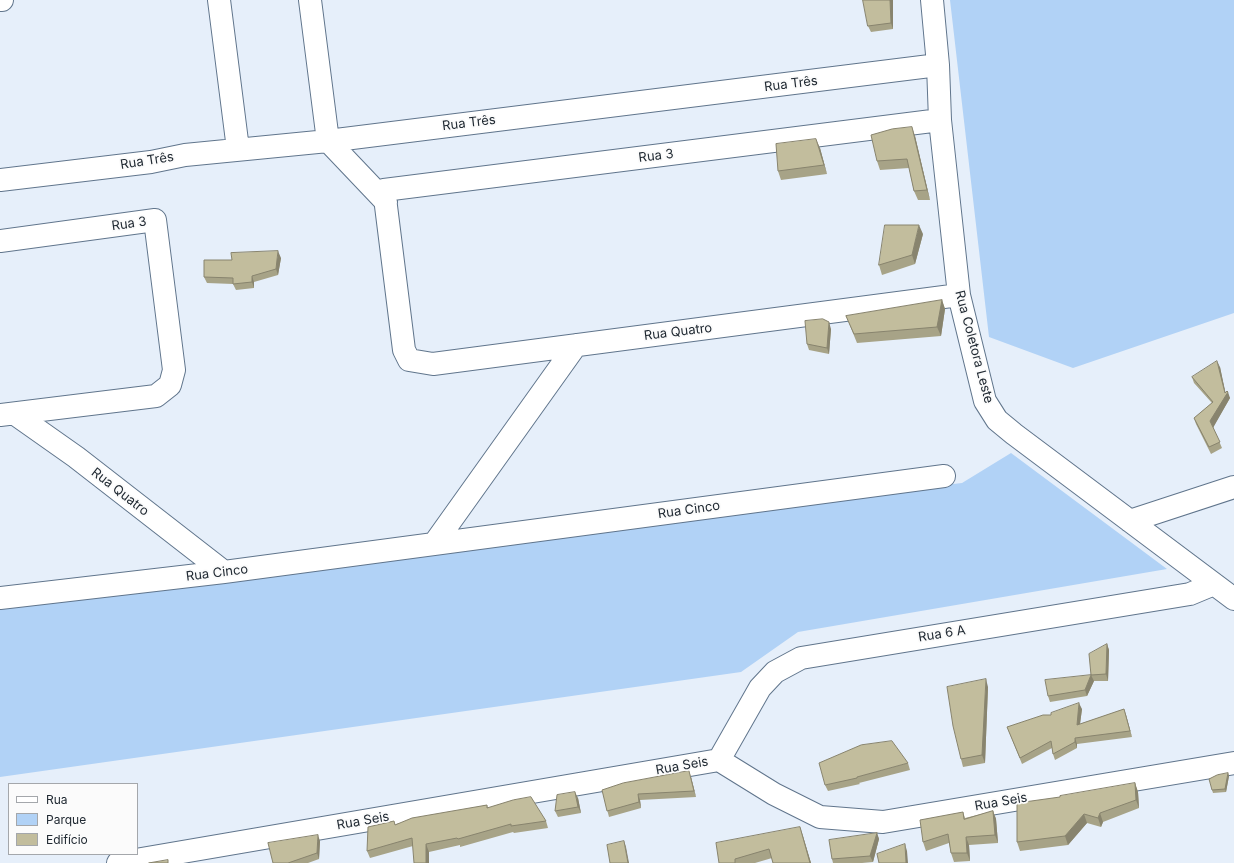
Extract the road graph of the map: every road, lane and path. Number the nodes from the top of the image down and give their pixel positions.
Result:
1 (219, 0) edge
2 (310, 0) edge
3 (932, 0) edge
4 (938, 65) junction
5 (940, 120) junction
6 (328, 141) junction
7 (238, 149) junction
8 (0, 180) edge
9 (386, 202) junction
10 (0, 241) edge
11 (959, 295) junction
12 (576, 345) junction
13 (174, 370) joint
14 (7, 415) edge
15 (944, 476) dead end
16 (1234, 487) edge
17 (1130, 521) junction
18 (434, 544) junction
19 (224, 572) junction
20 (1214, 584) junction
21 (0, 598) edge
22 (1234, 599) edge
23 (719, 760) junction
24 (1234, 763) edge
25 (118, 863) edge

1 - 7 street
2 - 6 street
3 - 4 street, Rua Coletora Leste
4 - 5 street, Rua Coletora Leste
4 - 6 street, Rua Três
5 - 9 street, Rua 3
5 - 11 street, Rua Coletora Leste
6 - 7 street, Rua Três
6 - 9 street
7 - 8 street, Rua Três
9 - 12 street, Rua Quatro
10 - 13 street, Rua 3
11 - 12 street, Rua Quatro
11 - 17 street, Rua Coletora Leste
12 - 18 street
13 - 14 street, Rua Quatro
14 - 19 street, Rua Quatro
15 - 18 street, Rua Cinco
16 - 17 street
17 - 20 street, Rua Coletora Leste
18 - 19 street, Rua Cinco
19 - 21 street, Rua Cinco
20 - 22 street, Rua Coletora Leste
20 - 23 street, Rua 6 A
23 - 24 street, Rua Seis
23 - 25 street, Rua Seis

